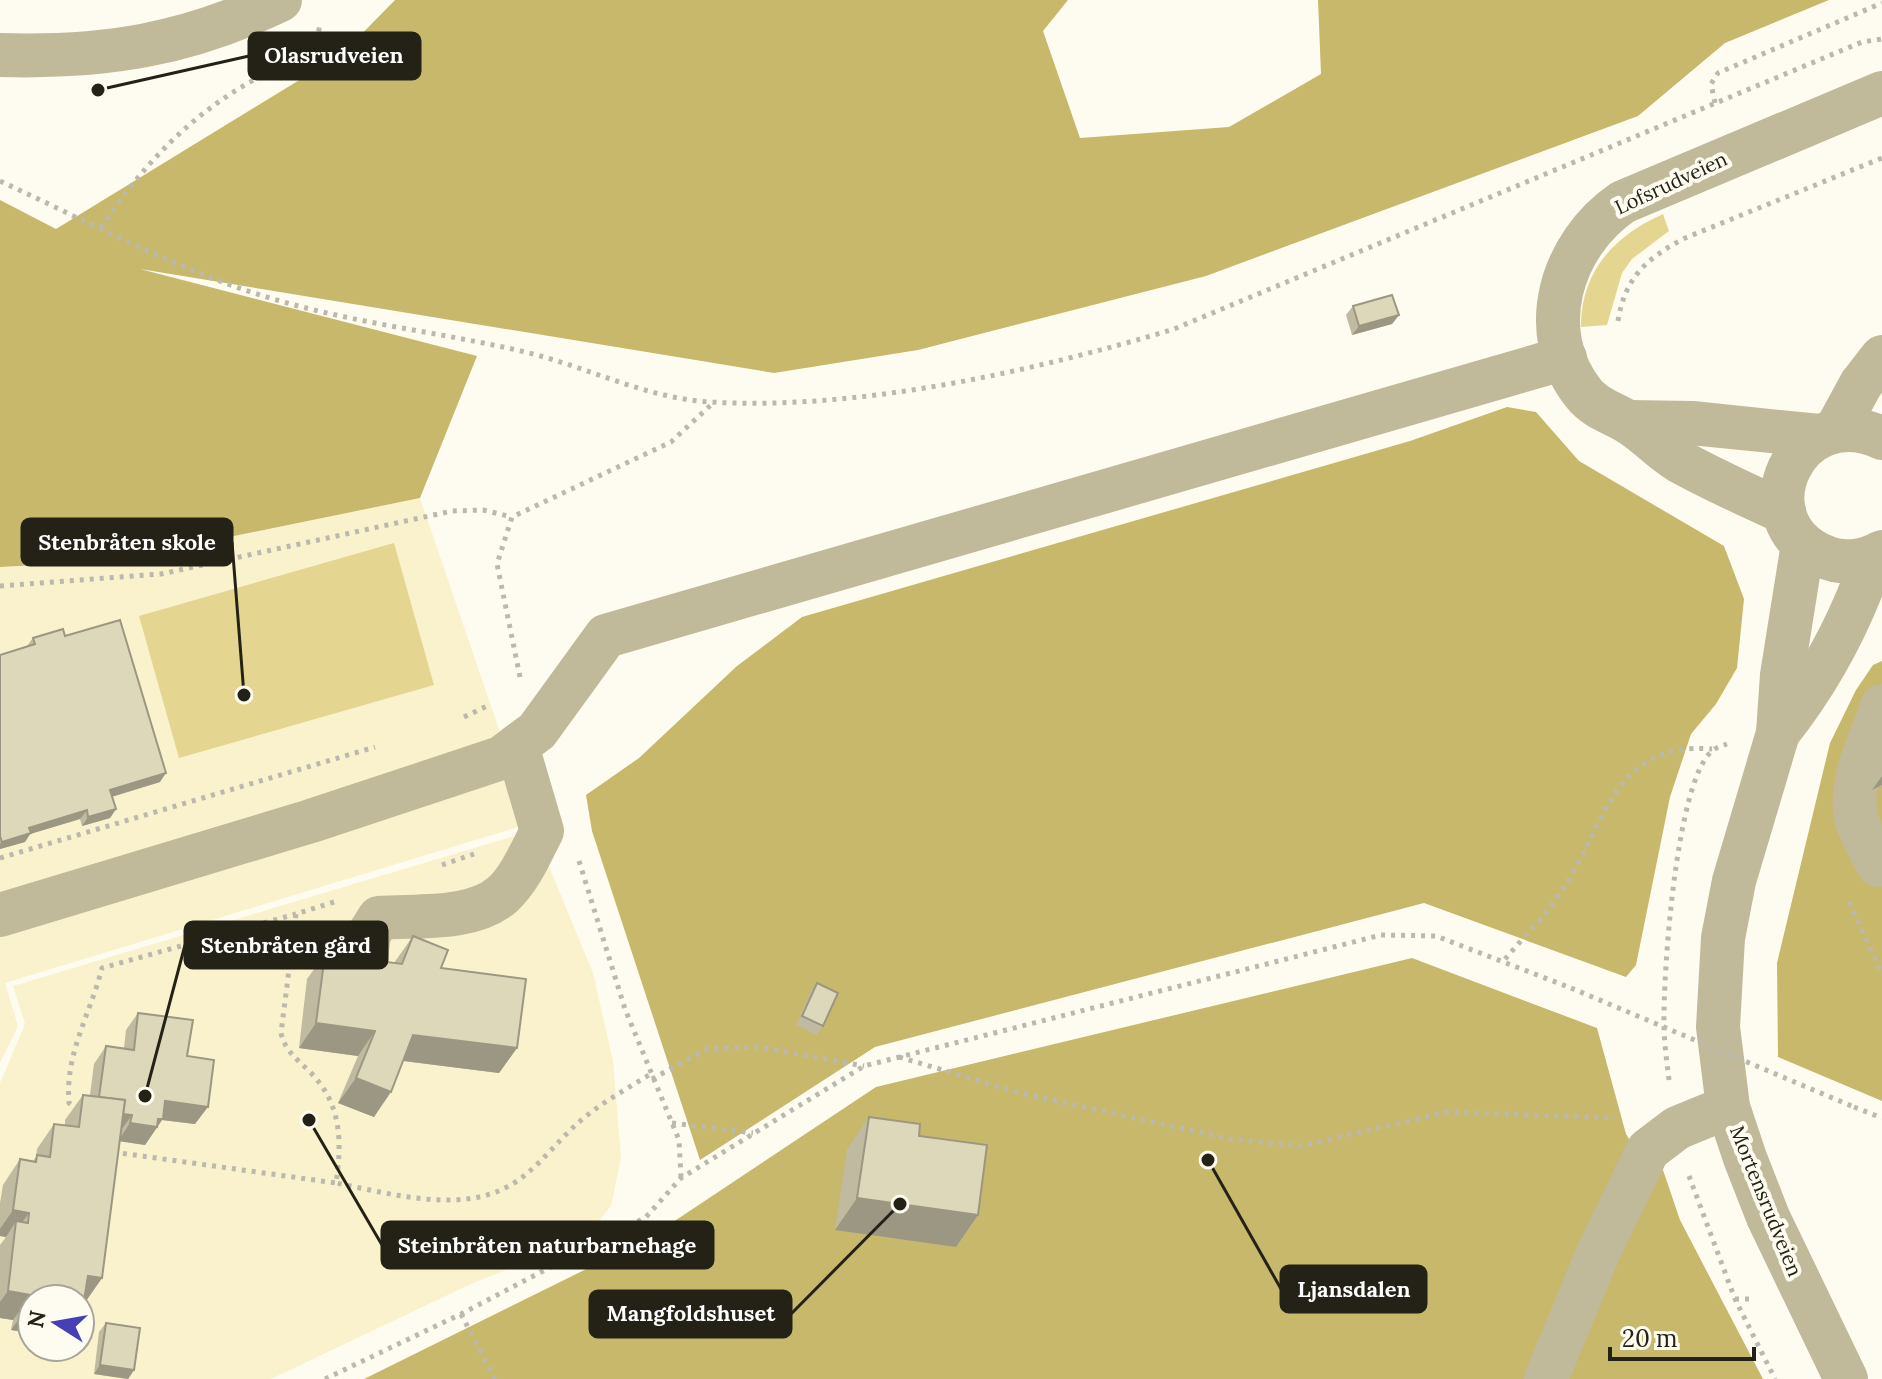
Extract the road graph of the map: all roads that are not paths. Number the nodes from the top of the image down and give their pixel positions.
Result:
1 (300, 7) edge
2 (0, 55) edge
3 (1882, 93) edge
4 (1882, 357) edge
5 (1565, 358) junction
6 (1629, 422) junction
7 (1828, 433) junction
8 (1882, 438) edge
9 (1794, 528) junction
10 (1877, 555) edge
11 (1882, 706) edge
12 (1778, 733) junction
13 (517, 746) junction
14 (1878, 865) dead end
15 (0, 915) edge
16 (363, 979) edge
17 (1728, 1107) junction
18 (1546, 1379) edge
19 (1846, 1379) edge

1 - 2 street
3 - 5 street, Lofsrudveien
4 - 7 street
5 - 6 street, Lofsrudveien
5 - 13 street
6 - 7 street, Lofsrudveien
6 - 9 street, Lofsrudveien
7 - 8 street, Lofsrudveien
7 - 9 street, Mortensrudveien
9 - 10 street, Lofsrudveien
9 - 12 street, Mortensrudveien
10 - 12 street, Mortensrudveien
11 - 14 street
12 - 17 street, Mortensrudveien
13 - 15 street
13 - 16 street
17 - 18 street
17 - 19 street, Mortensrudveien

